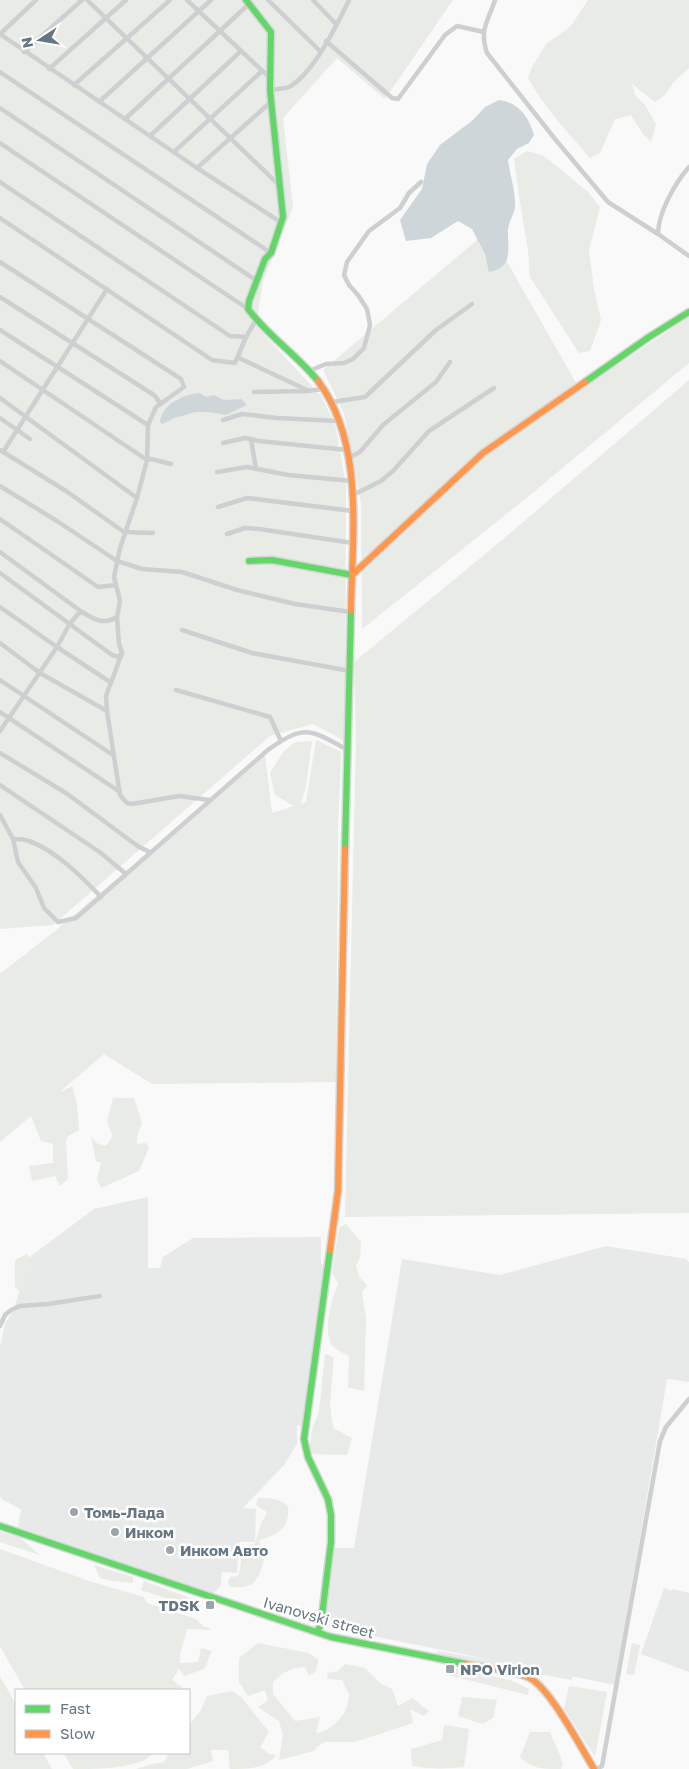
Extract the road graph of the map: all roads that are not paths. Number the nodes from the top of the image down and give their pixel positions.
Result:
1 (36, 0) edge
2 (82, 0) edge
3 (87, 0) edge
4 (126, 0) edge
5 (170, 0) edge
6 (187, 0) edge
7 (211, 0) edge
8 (268, 0) edge
9 (313, 0) edge
10 (349, 0) edge
11 (495, 0) edge
12 (247, 2) edge
13 (199, 11) junction
14 (106, 18) junction
15 (336, 24) junction
16 (220, 31) junction
17 (484, 32) junction
18 (0, 34) edge
19 (126, 38) junction
20 (326, 41) junction
21 (241, 51) junction
22 (320, 51) junction
23 (24, 52) junction
24 (148, 58) junction
25 (49, 69) junction
26 (262, 71) junction
27 (0, 72) edge
28 (169, 79) junction
29 (271, 79) junction
30 (74, 85) junction
31 (270, 90) junction
32 (189, 98) junction
33 (272, 101) junction
34 (99, 102) junction
35 (0, 108) edge
36 (125, 119) junction
37 (210, 119) junction
38 (150, 136) junction
39 (230, 139) junction
40 (0, 143) edge
41 (174, 152) junction
42 (689, 167) edge
43 (197, 168) junction
44 (0, 182) edge
45 (421, 182) dead end
46 (280, 186) junction
47 (0, 218) edge
48 (282, 223) junction
49 (658, 234) junction
50 (271, 253) junction
51 (689, 256) edge
52 (0, 262) edge
53 (256, 281) junction
54 (107, 289) junction
55 (0, 297) edge
56 (472, 304) dead end
57 (248, 309) junction
58 (689, 312) edge
59 (89, 319) junction
60 (256, 320) junction
61 (0, 330) edge
62 (246, 337) junction
63 (73, 344) junction
64 (239, 358) junction
65 (0, 361) edge
66 (450, 362) dead end
67 (58, 368) junction
68 (309, 371) junction
69 (494, 388) dead end
70 (323, 389) junction
71 (43, 391) junction
72 (309, 391) junction
73 (254, 392) dead end
74 (0, 398) edge
75 (332, 402) junction
76 (161, 404) junction
77 (27, 417) junction
78 (0, 418) edge
79 (223, 420) dead end
80 (338, 421) junction
81 (148, 425) junction
82 (17, 430) junction
83 (30, 439) dead end
84 (251, 439) junction
85 (223, 443) dead end
86 (347, 450) junction
87 (2, 451) edge
88 (349, 458) junction
89 (147, 460) junction
90 (171, 464) dead end
91 (256, 468) junction
92 (218, 472) dead end
93 (352, 481) junction
94 (0, 486) edge
95 (353, 495) junction
96 (137, 498) junction
97 (218, 507) dead end
98 (353, 511) junction
99 (0, 519) edge
100 (124, 532) junction
101 (153, 533) dead end
102 (227, 534) dead end
103 (353, 543) junction
104 (0, 552) edge
105 (117, 561) junction
106 (249, 561) dead end
107 (0, 573) edge
108 (352, 575) junction
109 (116, 586) junction
110 (0, 607) edge
111 (82, 612) junction
112 (350, 612) junction
113 (117, 617) junction
114 (69, 625) junction
115 (182, 630) dead end
116 (0, 643) edge
117 (57, 647) junction
118 (122, 653) junction
119 (350, 671) junction
120 (40, 673) junction
121 (0, 680) edge
122 (110, 682) junction
123 (176, 690) dead end
124 (24, 696) junction
125 (107, 711) junction
126 (0, 712) edge
127 (9, 718) junction
128 (0, 731) edge
129 (281, 741) junction
130 (348, 750) junction
131 (0, 753) edge
132 (113, 755) junction
133 (0, 785) edge
134 (120, 792) junction
135 (210, 800) junction
136 (0, 815) edge
137 (13, 839) junction
138 (150, 852) junction
139 (126, 874) junction
140 (101, 897) junction
141 (100, 1296) dead end
142 (0, 1326) edge
143 (689, 1399) edge
144 (0, 1526) edge
145 (317, 1632) junction
146 (596, 1769) edge

1 - 18 street
2 - 23 street
3 - 14 street
4 - 14 street
5 - 19 street
6 - 13 street
7 - 13 street
8 - 22 street
9 - 15 street
10 - 15 street
11 - 17 street
12 - 16 street
12 - 29 street
13 - 16 street
13 - 24 street
14 - 19 street
14 - 25 street
15 - 20 street
16 - 21 street
16 - 28 street
17 - 20 street
17 - 49 street
18 - 23 street
19 - 24 street
19 - 30 street
20 - 22 street
21 - 26 street
21 - 32 street
22 - 31 street
23 - 25 street
24 - 28 street
24 - 34 street
25 - 30 street
26 - 29 street
26 - 37 street
27 - 50 street
28 - 32 street
28 - 36 street
29 - 31 street
30 - 34 street
31 - 33 street
32 - 37 street
32 - 38 street
33 - 39 street
33 - 46 street
34 - 36 street
35 - 53 street
36 - 38 street
37 - 39 street
37 - 41 street
38 - 41 street
39 - 43 street
39 - 46 street
40 - 57 street
41 - 43 street
42 - 49 street
43 - 48 street
44 - 62 street
45 - 68 street
46 - 48 street
47 - 54 street
48 - 50 street
49 - 51 street
50 - 53 street
52 - 59 street
53 - 57 street
54 - 59 street
54 - 64 street
55 - 63 street
56 - 75 street
57 - 60 street
58 - 108 street
59 - 63 street
59 - 76 street
60 - 62 street
60 - 68 street
61 - 67 street
62 - 64 street
63 - 67 street
63 - 76 street
64 - 72 street
65 - 71 street
66 - 88 street
67 - 71 street
67 - 81 street
68 - 70 street
69 - 95 street
70 - 72 street
70 - 75 street
71 - 77 street
71 - 89 street
72 - 73 street
74 - 77 street
75 - 80 street
76 - 81 street
77 - 82 street
77 - 96 street
78 - 82 street
79 - 80 street
80 - 86 street
81 - 89 street
82 - 83 street
82 - 87 street
84 - 85 street
84 - 86 street
84 - 91 street
86 - 88 street
87 - 100 street
88 - 93 street
89 - 90 street
89 - 96 street
91 - 92 street
91 - 93 street
93 - 95 street
94 - 105 street
95 - 98 street
96 - 100 street
97 - 98 street
98 - 103 street
99 - 109 street
100 - 101 street
100 - 105 street
102 - 103 street
103 - 108 street
104 - 111 street
105 - 109 street
105 - 112 street
106 - 108 street
107 - 114 street
108 - 112 street
109 - 113 street
110 - 117 street
111 - 113 street
111 - 114 street
112 - 119 street
113 - 118 street
114 - 117 street
114 - 118 street
115 - 119 street
116 - 120 street
117 - 120 street
117 - 122 street
118 - 122 street
119 - 130 street
120 - 124 street
120 - 125 street
121 - 124 street
122 - 125 street
123 - 129 street
124 - 127 street
124 - 132 street
125 - 132 street
126 - 127 street
127 - 128 street
127 - 134 street
129 - 130 street
129 - 135 street
130 - 145 street
131 - 138 street
132 - 134 street
133 - 139 street
134 - 135 street
135 - 138 street
136 - 137 street
137 - 140 street
137 - 140 street
138 - 139 street
139 - 140 street
141 - 142 street
143 - 146 street
144 - 145 street, Ivanovski street
145 - 146 street, Ivanovski street

